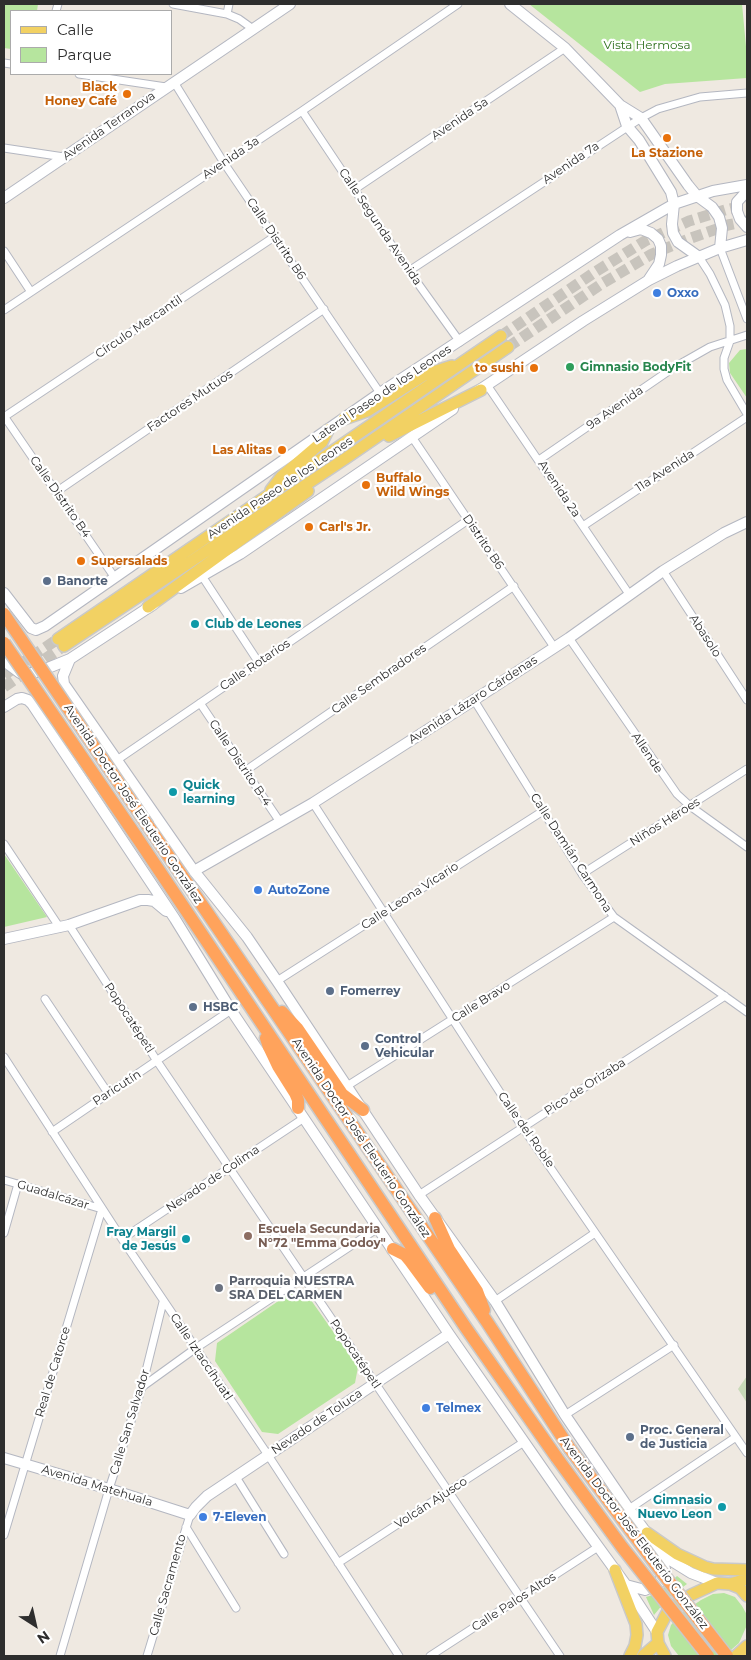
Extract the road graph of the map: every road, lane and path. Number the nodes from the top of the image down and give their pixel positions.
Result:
1 (173, 4) edge
2 (229, 4) edge
3 (290, 4) edge
4 (458, 4) edge
5 (510, 4) edge
6 (227, 14) junction
7 (253, 29) junction
8 (565, 48) junction
9 (87, 75) edge
10 (170, 85) junction
11 (747, 93) edge
12 (620, 104) junction
13 (302, 111) junction
14 (640, 118) junction
15 (627, 126) junction
16 (4, 148) edge
17 (64, 157) junction
18 (224, 163) junction
19 (747, 185) edge
20 (355, 189) junction
21 (747, 191) edge
22 (697, 196) junction
23 (4, 198) edge
24 (674, 204) junction
25 (747, 227) edge
26 (620, 235) junction
27 (274, 237) junction
28 (747, 240) edge
29 (720, 248) junction
30 (4, 251) edge
31 (699, 257) junction
32 (409, 271) junction
33 (648, 280) junction
34 (31, 292) junction
35 (324, 309) junction
36 (4, 310) edge
37 (747, 319) edge
38 (747, 335) edge
39 (501, 336) tunnel mouth
40 (730, 341) junction
41 (460, 342) junction
42 (508, 346) tunnel mouth
43 (458, 365) junction
44 (484, 387) junction
45 (380, 394) junction
46 (747, 416) edge
47 (4, 417) edge
48 (344, 419) junction
49 (328, 430) junction
50 (412, 437) junction
51 (346, 458) junction
52 (539, 460) junction
53 (56, 492) junction
54 (266, 498) junction
55 (468, 520) junction
56 (747, 522) edge
57 (583, 526) junction
58 (663, 571) junction
59 (202, 576) junction
60 (116, 578) junction
61 (514, 586) junction
62 (4, 593) edge
63 (629, 594) junction
64 (148, 607) junction
65 (4, 614) edge
66 (569, 638) junction
67 (4, 643) edge
68 (554, 646) junction
69 (70, 659) junction
70 (4, 661) edge
71 (259, 663) junction
72 (474, 700) junction
73 (747, 700) edge
74 (76, 701) junction
75 (200, 703) junction
76 (4, 707) edge
77 (47, 728) junction
78 (109, 748) junction
79 (117, 760) junction
80 (747, 769) edge
81 (75, 770) junction
82 (245, 771) junction
83 (313, 803) junction
84 (690, 806) junction
85 (543, 811) junction
86 (280, 822) junction
87 (4, 844) edge
88 (747, 847) edge
89 (194, 871) junction
90 (582, 874) junction
91 (383, 913) junction
92 (614, 918) junction
93 (175, 919) junction
94 (64, 926) junction
95 (4, 939) edge
96 (277, 981) junction
97 (725, 996) junction
98 (45, 999) dead end
99 (268, 1002) junction
100 (231, 1010) junction
101 (747, 1012) edge
102 (452, 1020) junction
103 (264, 1026) junction
104 (4, 1057) edge
105 (157, 1061) junction
106 (347, 1086) junction
107 (108, 1094) junction
108 (363, 1110) junction
109 (301, 1113) junction
110 (523, 1128) junction
111 (52, 1132) junction
112 (230, 1168) junction
113 (4, 1180) edge
114 (18, 1184) junction
115 (420, 1195) junction
116 (102, 1209) junction
117 (435, 1218) junction
118 (378, 1228) junction
119 (4, 1232) edge
120 (595, 1233) junction
121 (122, 1240) junction
122 (393, 1250) junction
123 (303, 1276) junction
124 (495, 1301) junction
125 (163, 1302) junction
126 (487, 1322) junction
127 (466, 1328) junction
128 (449, 1334) junction
129 (674, 1346) junction
130 (196, 1348) junction
131 (375, 1383) junction
132 (142, 1387) junction
133 (565, 1415) junction
134 (736, 1437) junction
135 (524, 1442) junction
136 (747, 1453) edge
137 (268, 1455) junction
138 (4, 1458) edge
139 (25, 1464) junction
140 (236, 1477) junction
141 (109, 1489) junction
142 (448, 1492) junction
143 (629, 1509) junction
144 (190, 1515) junction
145 (186, 1527) junction
146 (647, 1533) junction
147 (4, 1535) edge
148 (598, 1547) junction
149 (659, 1550) junction
150 (284, 1554) dead end
151 (338, 1563) junction
152 (615, 1570) junction
153 (747, 1570) edge
154 (747, 1579) edge
155 (717, 1583) junction
156 (730, 1584) junction
157 (626, 1585) junction
158 (747, 1596) edge
159 (520, 1598) junction
160 (236, 1608) dead end
161 (657, 1638) junction
162 (747, 1646) edge
163 (60, 1656) edge
164 (147, 1656) edge
165 (399, 1656) edge
166 (430, 1656) edge
167 (560, 1656) edge
168 (630, 1656) edge
169 (644, 1656) edge
170 (665, 1656) edge
171 (708, 1656) edge
172 (727, 1656) edge
173 (736, 1656) edge

1 - 6 street
2 - 6 street
3 - 7 street, Avenida Terranova
4 - 13 street, Avenida 3a
5 - 8 street
6 - 7 street
7 - 10 street, Avenida Terranova
8 - 12 street
8 - 20 street, Avenida 5a
9 - 10 street
10 - 17 street, Avenida Terranova
10 - 18 street, Calle Distrito B6
11 - 14 street, Avenida 7a
12 - 14 street
12 - 15 street
13 - 18 street, Avenida 3a
13 - 20 street, Calle Segunda Avenida
14 - 15 street, Avenida 7a
14 - 22 street
15 - 24 street
15 - 32 street, Avenida 7a
16 - 17 street
17 - 23 street, Avenida Terranova
18 - 27 street, Calle Distrito B6
18 - 34 street, Avenida 3a
19 - 22 street, Lateral Paseo de los Leones
20 - 32 street, Calle Segunda Avenida
21 - 25 street
22 - 24 street, Lateral Paseo de los Leones
22 - 29 street
24 - 26 street, Lateral Paseo de los Leones
24 - 31 street
26 - 33 street
26 - 41 street, Lateral Paseo de los Leones
27 - 35 street, Calle Distrito B6
27 - 47 street, Círculo Mercantil
28 - 29 street
29 - 31 street
29 - 37 street
30 - 34 street
31 - 33 street
31 - 40 street
32 - 41 street, Calle Segunda Avenida
33 - 44 street
34 - 36 street, Avenida 3a
35 - 45 street, Calle Distrito B6
35 - 53 street, Factores Mutuos
38 - 40 street, 9a Avenida
39 - 43 main road, Avenida Paseo de los Leones
40 - 46 street
40 - 52 street, 9a Avenida
41 - 45 street, Lateral Paseo de los Leones
42 - 51 main road, Avenida Paseo de los Leones
43 - 48 main road
43 - 54 main road, Avenida Paseo de los Leones
44 - 50 street
44 - 51 main road
44 - 52 street, Avenida 2a
45 - 48 street, Lateral Paseo de los Leones
46 - 57 street, 11a Avenida
47 - 53 street, Calle Distrito B4
48 - 49 street, Lateral Paseo de los Leones
49 - 54 main road
49 - 60 street, Lateral Paseo de los Leones
50 - 55 street, Distrito B6
50 - 59 street
51 - 54 main road, Avenida Paseo de los Leones
51 - 64 main road
52 - 57 street, Avenida 2a
53 - 60 street, Calle Distrito B4
55 - 61 street, Distrito B6
55 - 71 street, Calle Rotarios
56 - 58 street, Avenida Lázaro Cárdenas
57 - 63 street, Avenida 2a
58 - 63 street, Avenida Lázaro Cárdenas
58 - 73 street, Abasolo
59 - 64 street
59 - 71 street
60 - 62 street, Lateral Paseo de los Leones
61 - 68 street, Distrito B6
61 - 82 street, Calle Sembradores
63 - 66 street, Avenida Lázaro Cárdenas
64 - 69 street
65 - 99 highway, Avenida Doctor José Eleuterio González, bridge
66 - 68 street, Avenida Lázaro Cárdenas
66 - 84 street, Allende
67 - 103 highway, Avenida Doctor José Eleuterio González, bridge
68 - 72 street, Avenida Lázaro Cárdenas
69 - 70 street
69 - 74 street, Avenida Doctor José Eleuterio González
71 - 75 street, Calle Rotarios
72 - 83 street, Avenida Lázaro Cárdenas
72 - 85 street, Calle Damián Carmona
74 - 77 street
74 - 78 street, Avenida Doctor José Eleuterio González
75 - 79 street, Calle Rotarios
75 - 82 street, Calle Distrito B-4
76 - 77 street
77 - 81 street
78 - 79 street, Avenida Doctor José Eleuterio González
78 - 81 street
79 - 89 street, Avenida Doctor José Eleuterio González
80 - 84 street, Niños Héroes
81 - 93 street
82 - 86 street, Calle Distrito B-4
83 - 86 street, Avenida Lázaro Cárdenas
83 - 91 street, Calle del Roble
84 - 88 street, Allende
84 - 90 street, Niños Héroes
85 - 90 street, Calle Damián Carmona
85 - 91 street, Calle Leona Vicario
86 - 89 street, Avenida Lázaro Cárdenas
87 - 94 street, Popocatépetl
89 - 96 street, Avenida Doctor José Eleuterio González
90 - 92 street, Calle Damián Carmona
91 - 96 street, Calle Leona Vicario
91 - 102 street, Calle del Roble
92 - 97 street, Calle Damián Carmona
92 - 102 street, Calle Bravo
93 - 94 street
93 - 100 street
94 - 95 street
94 - 105 street, Popocatépetl
96 - 106 street, Avenida Doctor José Eleuterio González
97 - 101 street, Calle Damián Carmona
97 - 110 street, Pico de Orizaba
98 - 107 street
99 - 108 highway
99 - 126 highway, Avenida Doctor José Eleuterio González
100 - 105 street, Paricutín
100 - 109 street
102 - 106 street, Calle Bravo
102 - 110 street, Calle del Roble
103 - 109 highway
103 - 127 highway, Avenida Doctor José Eleuterio González
104 - 111 street, Calle Iztaccíhuatl
105 - 107 street, Paricutín
105 - 112 street, Popocatépetl
106 - 108 street, Avenida Doctor José Eleuterio González
107 - 111 street, Paricutín
108 - 115 street, Avenida Doctor José Eleuterio González
109 - 112 street, Nevado de Colima
109 - 118 street
110 - 115 street, Pico de Orizaba
110 - 120 street, Calle del Roble
111 - 116 street, Calle Iztaccíhuatl
112 - 121 street, Nevado de Colima
112 - 123 street, Popocatépetl
113 - 114 street, Guadalcázar
114 - 116 street, Guadalcázar
114 - 119 street
115 - 117 street, Avenida Doctor José Eleuterio González
116 - 121 street, Calle Iztaccíhuatl
116 - 139 street, Real de Catorce
117 - 124 street, Avenida Doctor José Eleuterio González
117 - 126 highway
118 - 122 street
118 - 123 street
120 - 124 street
120 - 129 street, Calle del Roble
121 - 125 street, Calle Iztaccíhuatl
122 - 127 highway
122 - 128 street
123 - 130 street
123 - 131 street, Popocatépetl
124 - 133 street, Avenida Doctor José Eleuterio González
125 - 130 street, Calle Iztaccíhuatl
125 - 132 street, Calle San Salvador
126 - 172 highway, Avenida Doctor José Eleuterio González, bridge
127 - 171 highway, Avenida Doctor José Eleuterio González, bridge
128 - 131 street, Nevado de Toluca
128 - 135 street
129 - 133 street
129 - 134 street, Calle del Roble
130 - 132 street
130 - 137 street, Calle Iztaccíhuatl
131 - 137 street, Nevado de Toluca
131 - 142 street, Popocatépetl
132 - 141 street, Calle San Salvador
133 - 143 street, Avenida Doctor José Eleuterio González
134 - 136 street, Calle del Roble
134 - 143 street
135 - 142 street, Volcán Ajusco
135 - 148 street
137 - 140 street, Nevado de Toluca
137 - 151 street, Calle Iztaccíhuatl
138 - 139 street, Avenida Matehuala
139 - 141 street, Avenida Matehuala
139 - 147 street, Real de Catorce
140 - 144 street, Nevado de Toluca
140 - 150 street
141 - 144 street, Avenida Matehuala
141 - 163 street, Calle San Salvador
142 - 151 street, Volcán Ajusco
142 - 159 street, Popocatépetl
143 - 146 street, Avenida Doctor José Eleuterio González
144 - 145 street, Calle Sacramento
145 - 160 street
145 - 164 street, Calle Sacramento
146 - 149 street, Avenida Doctor José Eleuterio González
146 - 153 main road
148 - 152 street
148 - 159 street, Calle Palos Altos
149 - 155 street, Avenida Doctor José Eleuterio González
149 - 157 street
151 - 165 street, Calle Iztaccíhuatl
152 - 157 street
152 - 168 main road
154 - 156 main road
155 - 156 main road
155 - 161 main road
156 - 158 main road
157 - 161 street
159 - 166 street, Calle Palos Altos
159 - 167 street, Popocatépetl
161 - 169 main road
161 - 170 main road
162 - 173 main road

